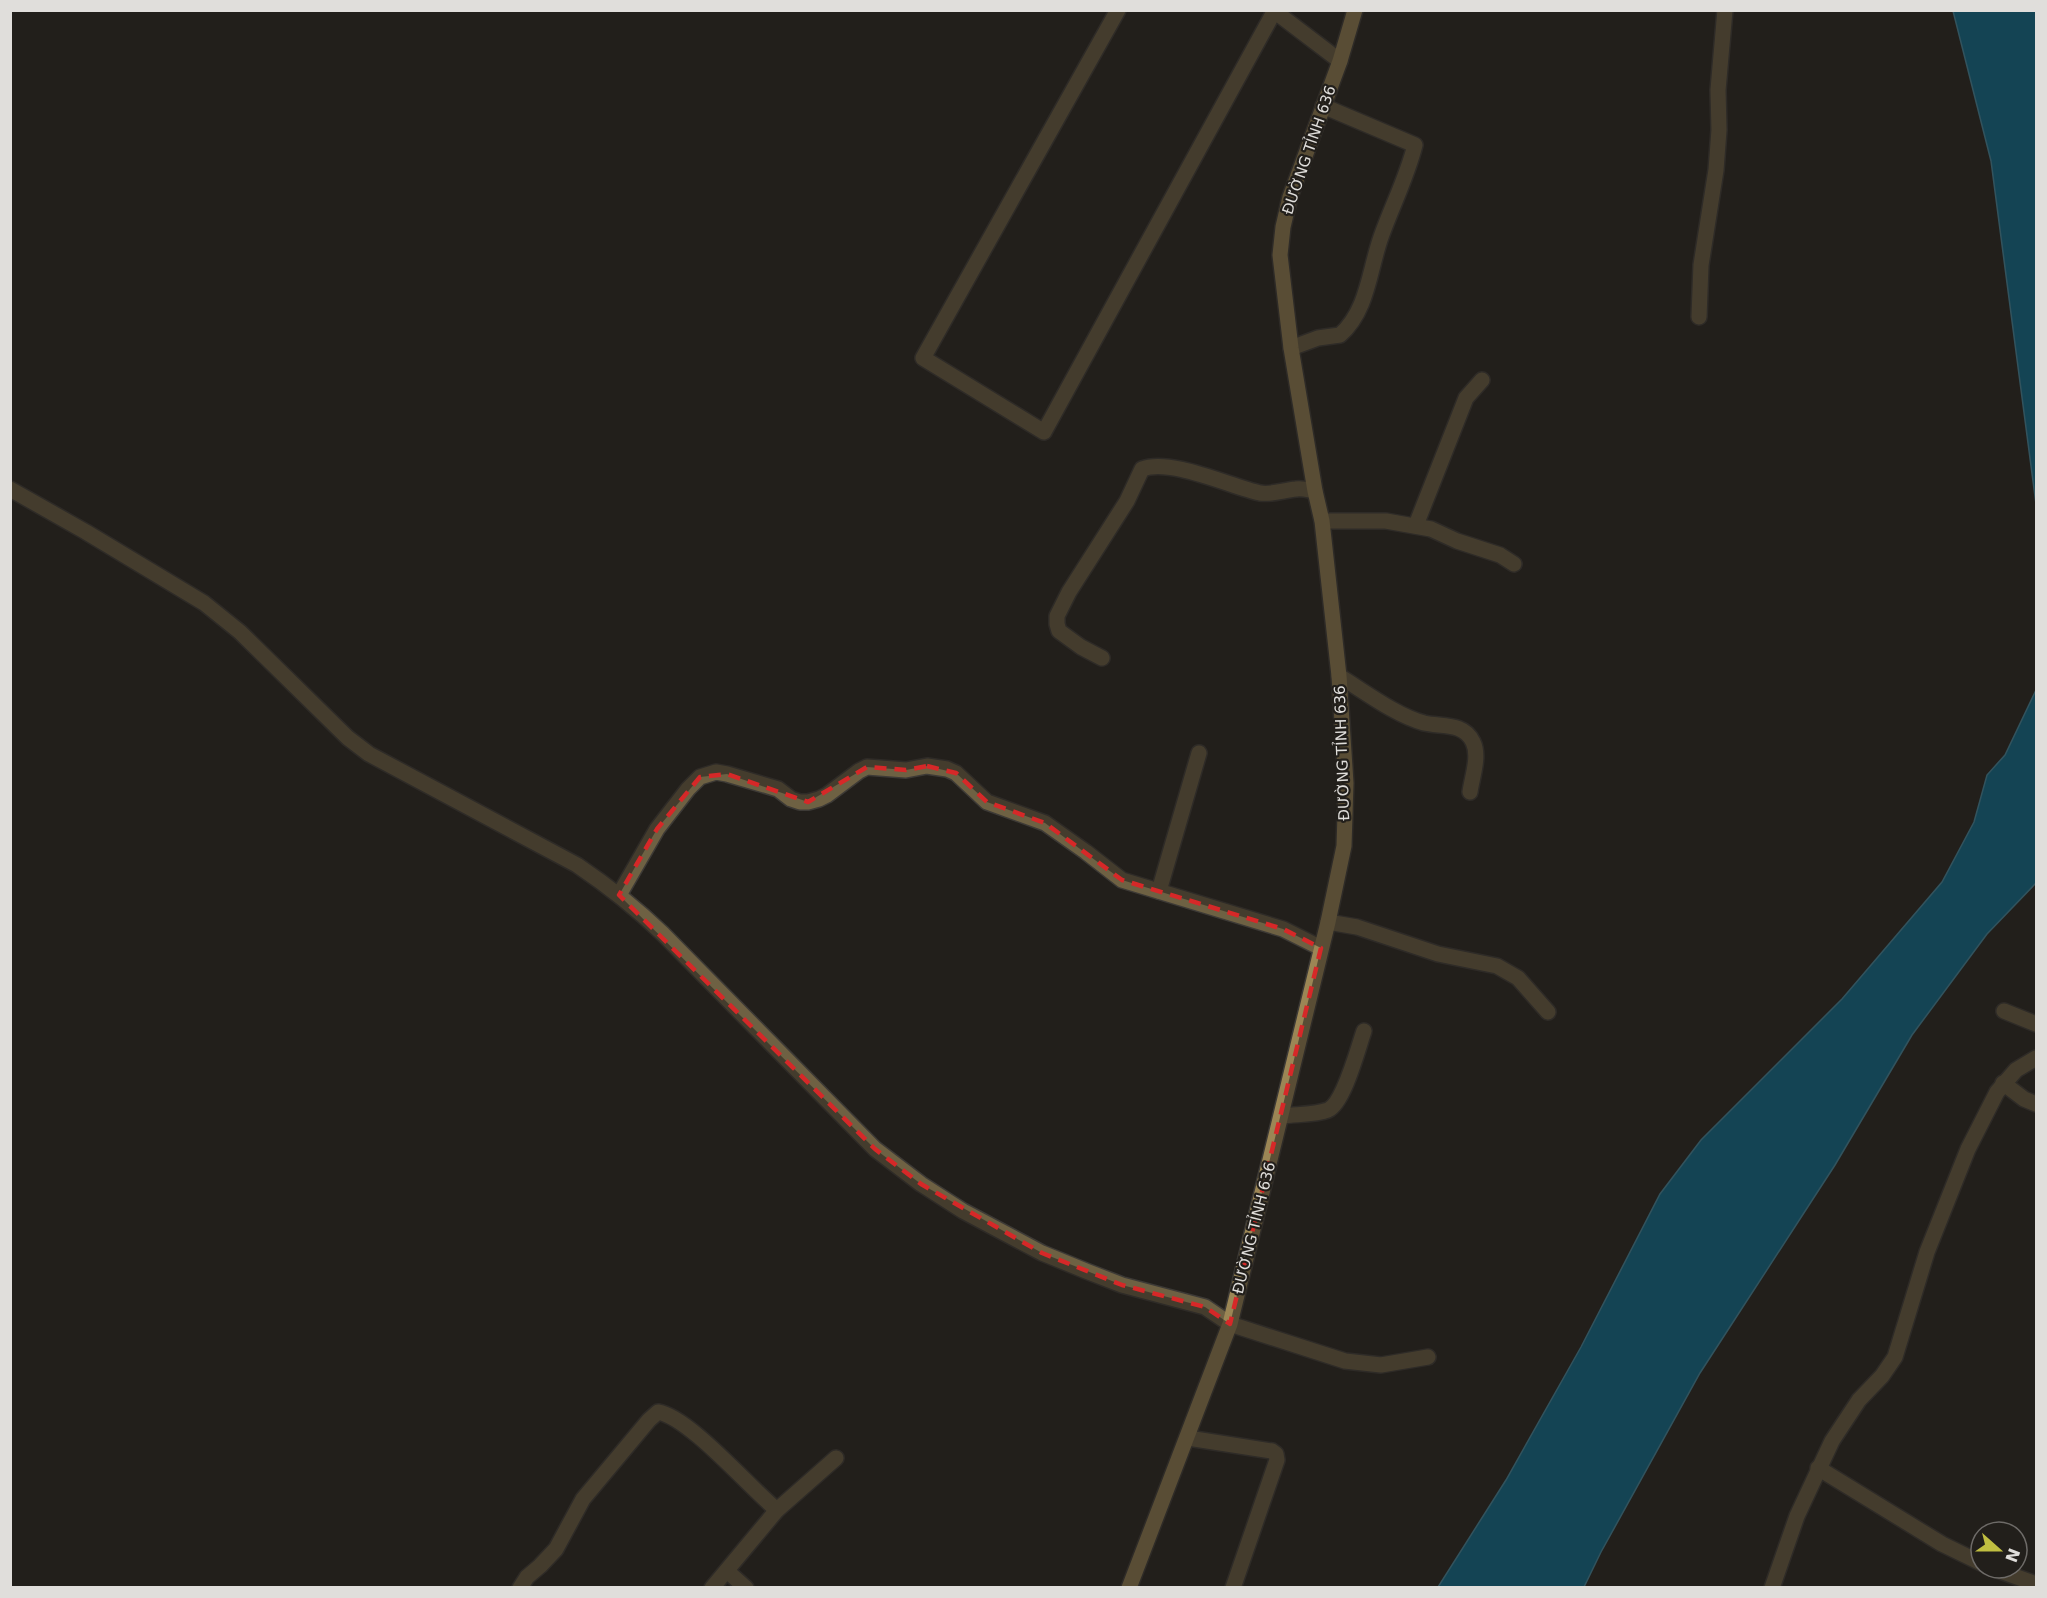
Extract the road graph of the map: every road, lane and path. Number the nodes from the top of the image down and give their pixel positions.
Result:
1 (1118, 10) edge
2 (1355, 10) edge
3 (1725, 10) edge
4 (1274, 11) edge
5 (1340, 61) junction
6 (1323, 106) junction
7 (1699, 317) dead end
8 (1292, 348) junction
9 (1482, 380) dead end
10 (10, 489) edge
11 (1315, 492) junction
12 (1322, 521) junction
13 (1416, 525) junction
14 (1514, 564) dead end
15 (1102, 658) dead end
16 (1339, 675) junction
17 (1199, 753) dead end
18 (1470, 792) dead end
19 (1160, 891) junction
20 (619, 895) junction
21 (1328, 922) junction
22 (1321, 948) junction
23 (2004, 1011) dead end
24 (1548, 1012) dead end
25 (2037, 1024) edge
26 (1364, 1031) dead end
27 (2037, 1058) edge
28 (2003, 1083) junction
29 (2037, 1104) edge
30 (1282, 1116) junction
31 (1230, 1324) junction
32 (1428, 1357) dead end
33 (1188, 1438) junction
34 (836, 1458) dead end
35 (1818, 1468) junction
36 (777, 1510) junction
37 (1969, 1557) edge
38 (728, 1571) junction
39 (520, 1587) edge
40 (712, 1587) edge
41 (746, 1587) edge
42 (1129, 1587) edge
43 (1233, 1587) edge
44 (1772, 1587) edge

1 - 4 street
2 - 5 main road, ĐƯỜNG TỈNH 636
3 - 7 street
4 - 5 street
5 - 6 main road, ĐƯỜNG TỈNH 636
6 - 8 main road, ĐƯỜNG TỈNH 636
6 - 8 street
8 - 11 main road, ĐƯỜNG TỈNH 636
9 - 13 street
10 - 20 street
11 - 12 main road, ĐƯỜNG TỈNH 636
11 - 15 street
12 - 13 street
12 - 16 main road, ĐƯỜNG TỈNH 636
13 - 14 street
16 - 18 street
16 - 21 main road, ĐƯỜNG TỈNH 636
17 - 19 street
19 - 20 street
19 - 22 street
20 - 31 street
21 - 22 main road, ĐƯỜNG TỈNH 636
21 - 24 street
22 - 30 main road, ĐƯỜNG TỈNH 636
23 - 25 street
26 - 30 street
27 - 28 street
28 - 29 street
28 - 35 street
30 - 31 main road, ĐƯỜNG TỈNH 636
31 - 32 street
31 - 33 main road, ĐƯỜNG TỈNH 636
33 - 42 main road, ĐƯỜNG TỈNH 636
33 - 43 street
34 - 36 street
35 - 37 street
35 - 44 street
36 - 38 street
36 - 39 street
38 - 40 street
38 - 41 street

